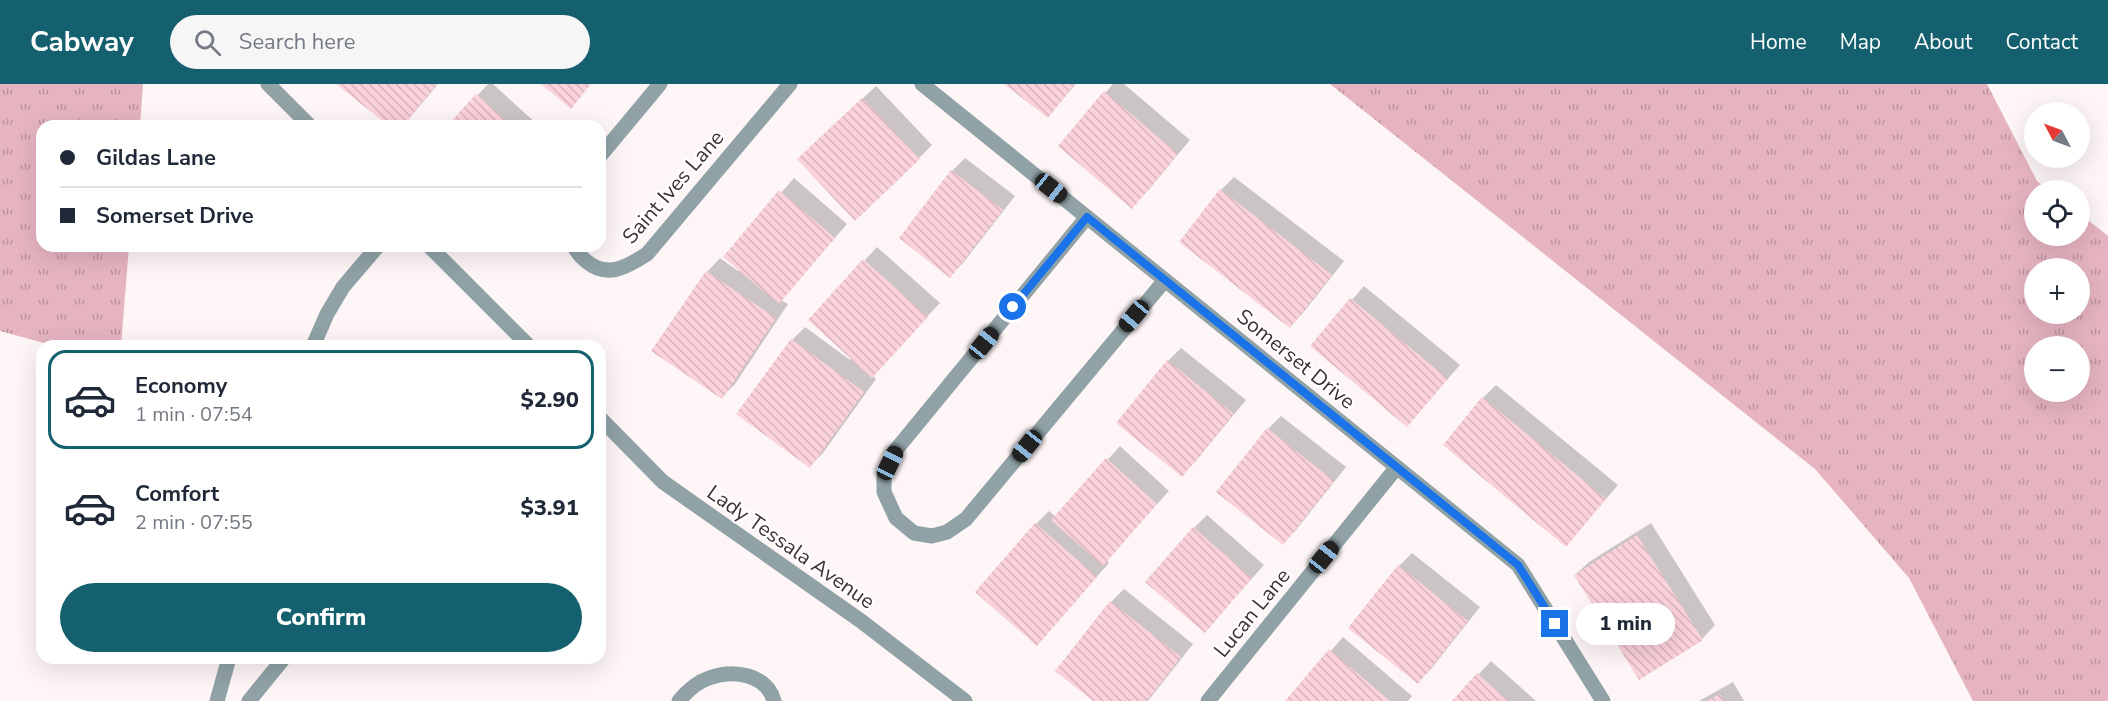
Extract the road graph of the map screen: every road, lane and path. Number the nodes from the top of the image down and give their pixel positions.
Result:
1 (268, 84) edge
2 (660, 84) edge
3 (790, 84) edge
4 (922, 84) edge
5 (304, 120) edge
6 (606, 149) edge
7 (1087, 217) junction
8 (373, 252) edge
9 (435, 252) edge
10 (576, 252) edge
11 (1165, 280) junction
12 (316, 340) edge
13 (523, 340) edge
14 (606, 424) edge
15 (1396, 467) junction
16 (227, 664) edge
17 (279, 664) edge
18 (217, 701) edge
19 (249, 701) edge
20 (679, 701) edge
21 (774, 701) edge
22 (965, 701) edge
23 (1208, 701) edge
24 (1603, 701) edge

1 - 5 street
2 - 6 street
3 - 10 street, Saint Ives Lane
4 - 7 street, Somerset Drive
7 - 11 street, Somerset Drive
7 - 11 street
8 - 12 street
9 - 13 street
11 - 15 street, Somerset Drive
14 - 22 street, Lady Tessala Avenue
15 - 23 street, Lucan Lane
15 - 24 street, Somerset Drive
16 - 18 street
17 - 19 street
20 - 21 street

